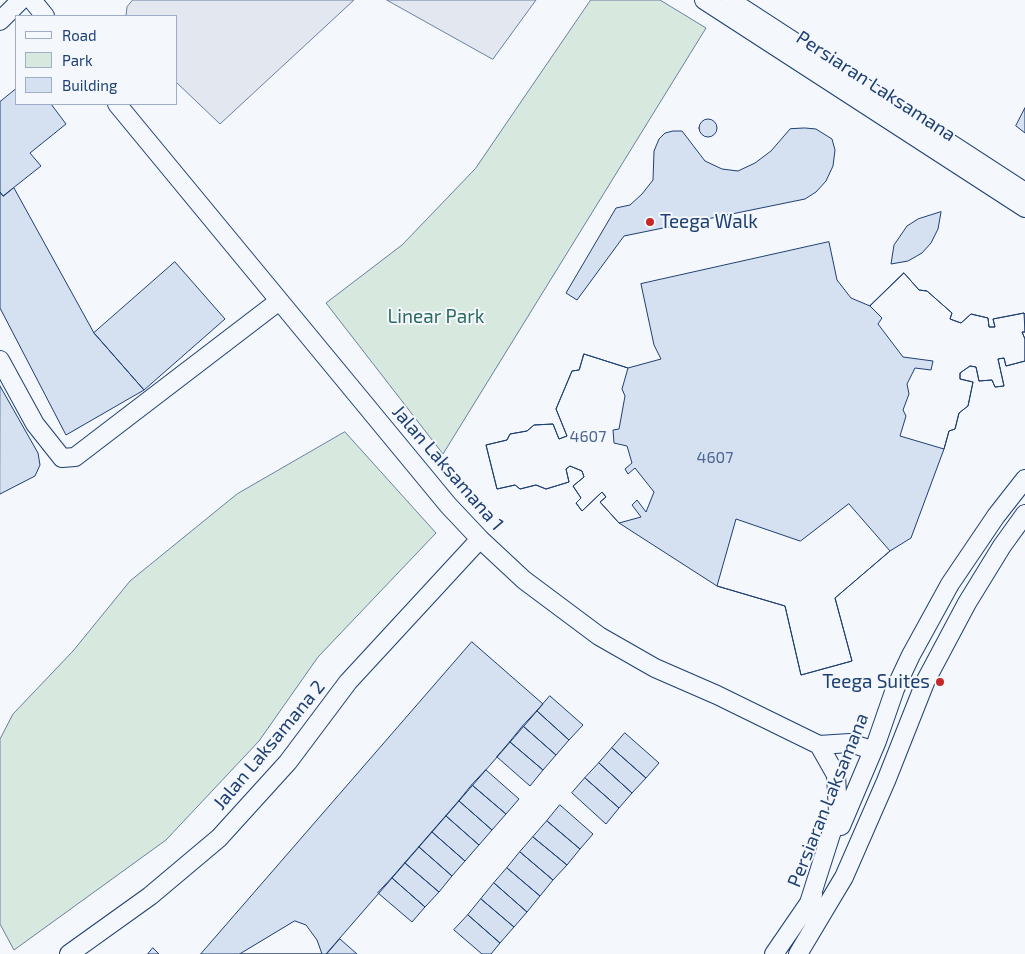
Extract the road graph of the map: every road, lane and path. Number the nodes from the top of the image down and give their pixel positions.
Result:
1 (21, 0) edge
2 (32, 0) edge
3 (704, 0) edge
4 (730, 0) edge
5 (44, 15) edge
6 (0, 21) edge
7 (118, 105) edge
8 (1025, 192) edge
9 (1025, 208) edge
10 (279, 300) junction
11 (0, 360) edge
12 (1025, 479) edge
13 (1025, 514) edge
14 (480, 539) junction
15 (819, 745) junction
16 (872, 750) junction
17 (809, 903) junction
18 (69, 954) edge
19 (774, 954) edge
20 (798, 954) edge

1 - 6 street
2 - 5 street
3 - 9 street, Persiaran Laksamana
4 - 8 street
7 - 10 street, Jalan Laksamana 1
10 - 11 street
10 - 14 street, Jalan Laksamana 1
12 - 16 street, Persiaran Laksamana
13 - 20 street
14 - 15 street, Jalan Laksamana 1
14 - 18 street, Jalan Laksamana 2
15 - 16 street
15 - 17 street
16 - 17 street, Persiaran Laksamana
17 - 19 street, Persiaran Laksamana

